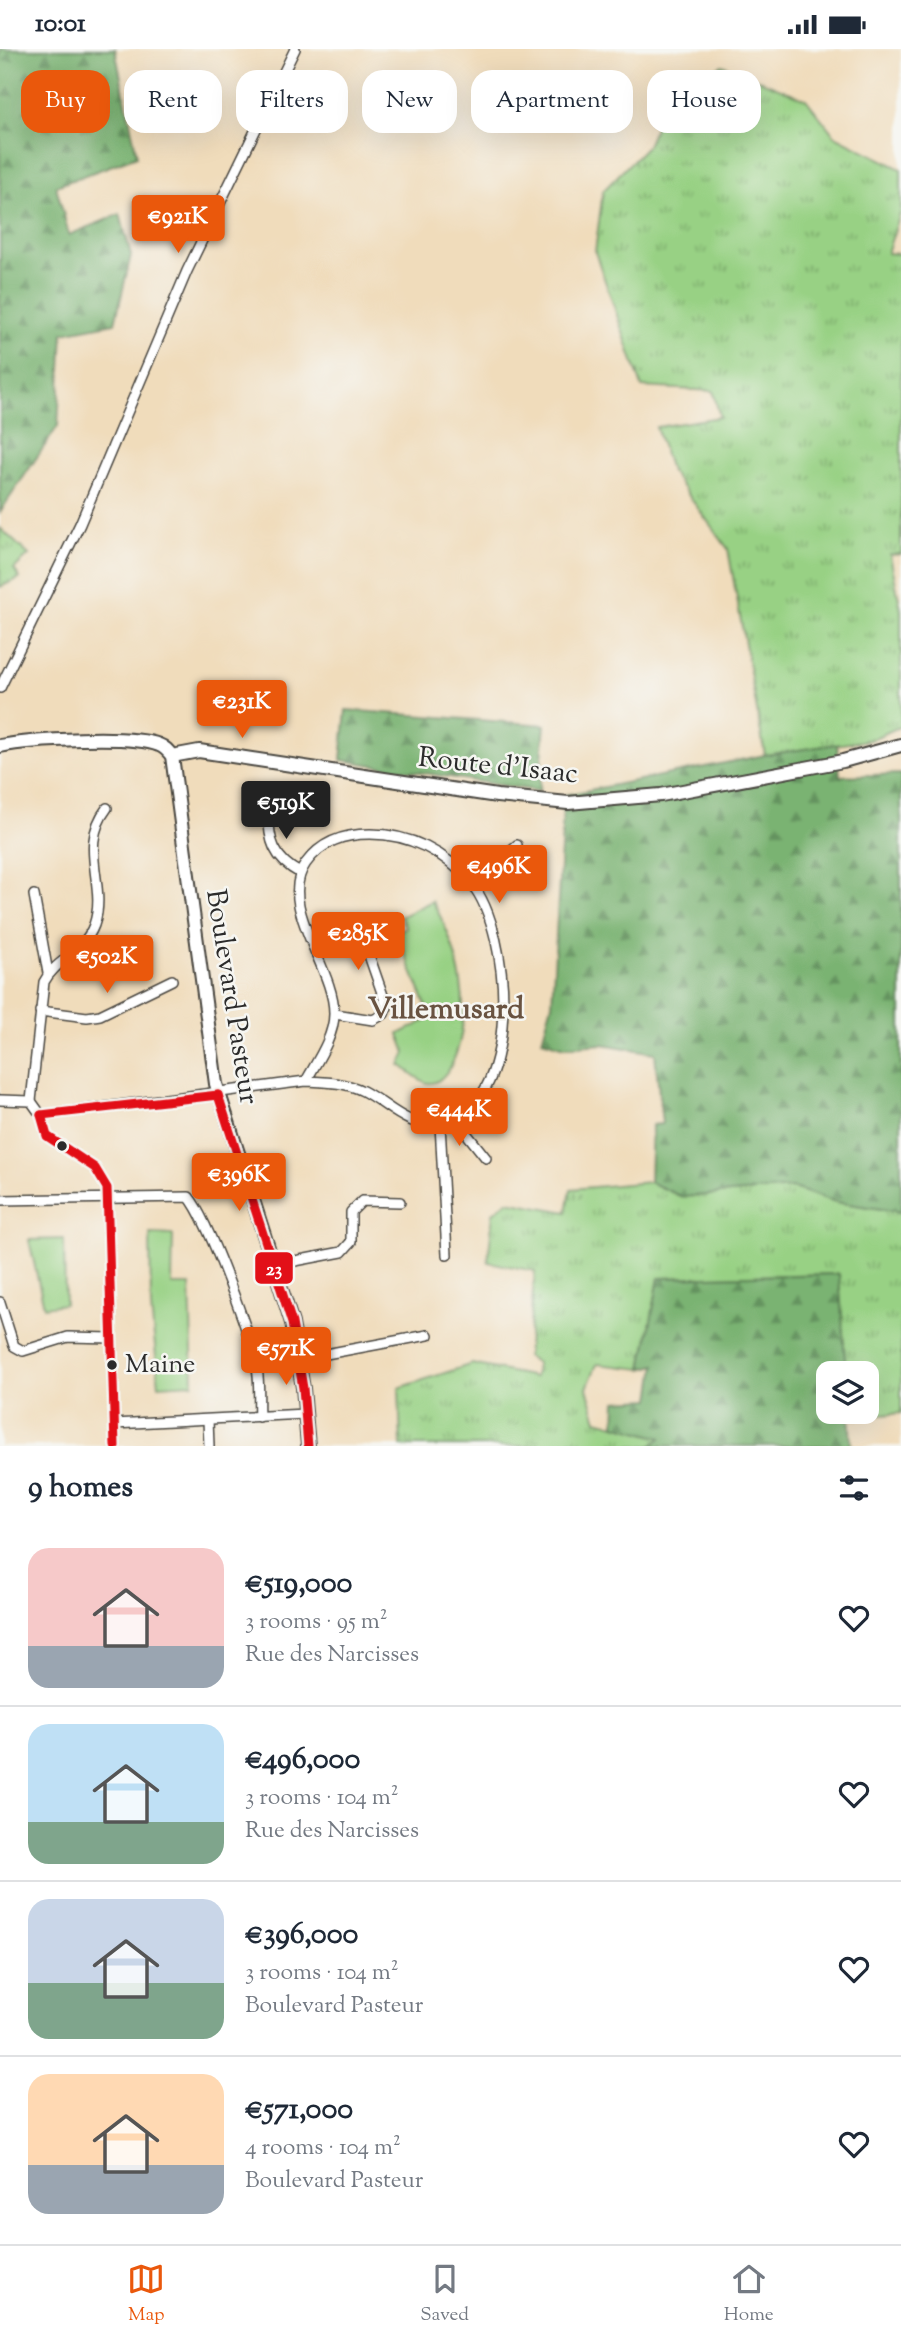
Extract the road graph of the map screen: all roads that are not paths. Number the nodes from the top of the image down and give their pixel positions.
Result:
1 (295, 49) edge
2 (0, 688) edge
3 (0, 745) edge
4 (901, 745) edge
5 (172, 756) junction
6 (107, 808) dead end
7 (269, 813) dead end
8 (517, 845) dead end
9 (300, 873) junction
10 (472, 883) junction
11 (34, 895) dead end
12 (382, 934) dead end
13 (48, 973) junction
14 (172, 980) dead end
15 (40, 1011) junction
16 (334, 1014) junction
17 (306, 1081) junction
18 (218, 1095) junction
19 (0, 1100) edge
20 (31, 1101) junction
21 (41, 1115) junction
22 (454, 1119) junction
23 (440, 1124) junction
24 (486, 1158) dead end
25 (108, 1196) junction
26 (0, 1200) edge
27 (400, 1202) dead end
28 (447, 1255) dead end
29 (274, 1265) junction
30 (0, 1302) edge
31 (428, 1335) dead end
32 (112, 1338) junction
33 (299, 1359) junction
34 (305, 1414) junction
35 (259, 1417) junction
36 (208, 1420) junction
37 (114, 1424) junction
38 (115, 1446) edge
39 (209, 1446) edge
40 (308, 1446) edge

1 - 2 street
3 - 5 street
4 - 5 street, Route d'Isaac
5 - 18 street, Boulevard Pasteur
6 - 13 street
7 - 9 street
8 - 10 street
9 - 10 street
9 - 16 street
10 - 22 street
11 - 13 street
12 - 16 street
13 - 15 street
14 - 15 street
15 - 20 street
16 - 17 street
17 - 18 street
17 - 23 street
18 - 21 street
18 - 29 street, Boulevard Pasteur
19 - 20 street
20 - 21 street
21 - 25 street
22 - 23 street
22 - 24 street
23 - 28 street
25 - 26 street
25 - 32 street
25 - 35 street
27 - 29 street
29 - 33 street, Boulevard Pasteur
30 - 32 street
31 - 33 street
32 - 37 street
33 - 34 street, Boulevard Pasteur
34 - 35 street
34 - 40 street, Boulevard Pasteur
35 - 36 street
36 - 37 street
36 - 39 street
37 - 38 street

